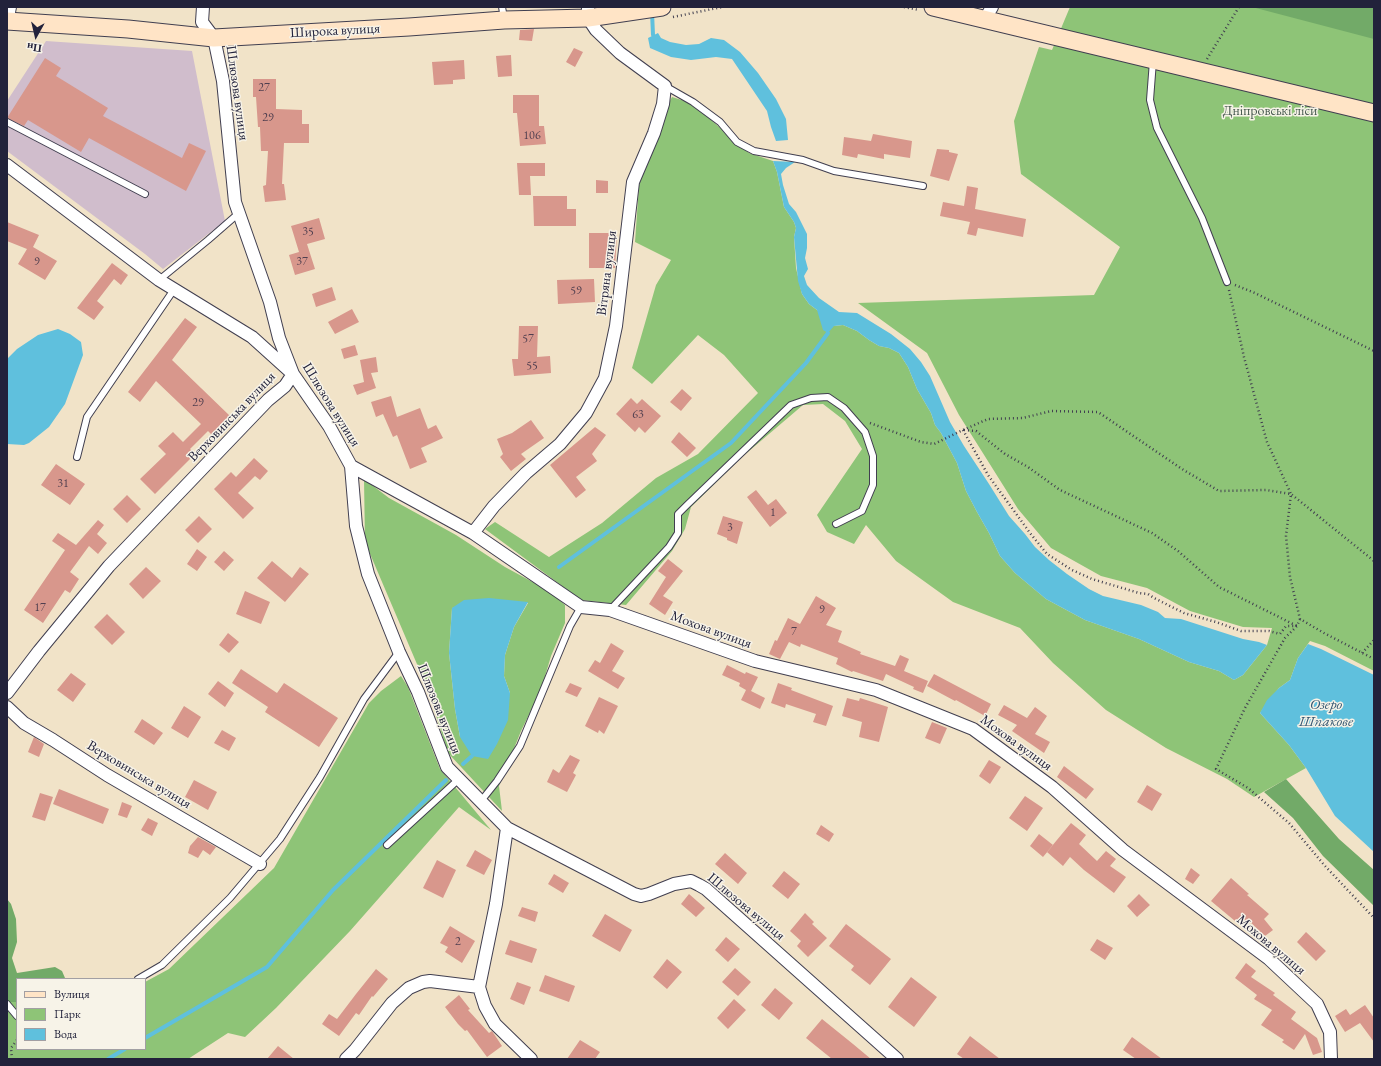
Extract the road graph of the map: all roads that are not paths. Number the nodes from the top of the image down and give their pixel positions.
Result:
1 (10, 7) edge
2 (203, 7) edge
3 (933, 7) edge
4 (664, 12) edge
5 (503, 13) edge
6 (588, 13) edge
7 (989, 13) edge
8 (7, 22) edge
9 (214, 38) junction
10 (1153, 61) junction
11 (665, 86) junction
12 (1374, 114) edge
13 (7, 122) edge
14 (7, 165) edge
15 (923, 186) dead end
16 (145, 194) dead end
17 (239, 213) junction
18 (159, 280) junction
19 (1227, 282) road end
20 (174, 288) junction
21 (293, 374) junction
22 (77, 457) dead end
23 (351, 466) junction
24 (836, 524) dead end
25 (473, 533) junction
26 (581, 606) junction
27 (610, 610) junction
28 (399, 652) junction
29 (7, 693) edge
30 (7, 707) edge
31 (459, 779) junction
32 (480, 801) junction
33 (507, 828) junction
34 (387, 845) dead end
35 (260, 864) junction
36 (140, 978) edge
37 (480, 987) junction
38 (7, 1004) edge
39 (16, 1015) edge
40 (346, 1059) edge
41 (531, 1059) edge
42 (897, 1059) edge
43 (1331, 1059) edge

1 - 8 street
2 - 9 street, Шлюзова вулиця
3 - 7 main road
4 - 6 main road, Широка вулиця
5 - 6 main road, Широка вулиця
5 - 9 main road, Широка вулиця
6 - 11 street
7 - 10 main road
8 - 9 main road, Широка вулиця
9 - 17 street, Шлюзова вулиця
10 - 12 main road
10 - 19 lane
11 - 15 lane
11 - 25 street, Вітряна вулиця
13 - 16 lane
14 - 18 street, Верховинська вулиця
17 - 18 lane
17 - 21 street, Шлюзова вулиця
18 - 20 street, Верховинська вулиця
20 - 21 street, Верховинська вулиця
20 - 22 lane
21 - 23 street, Шлюзова вулиця
21 - 29 street, Верховинська вулиця
23 - 25 street
23 - 28 street, Шлюзова вулиця
24 - 27 lane
25 - 26 street
26 - 27 street, Мохова вулиця
26 - 32 lane
27 - 43 street, Мохова вулиця
28 - 31 street, Шлюзова вулиця
28 - 35 lane
30 - 35 street, Верховинська вулиця
31 - 32 street, Шлюзова вулиця
31 - 34 lane
32 - 33 street, Шлюзова вулиця
33 - 37 street
33 - 42 street, Шлюзова вулиця
35 - 36 lane
37 - 40 street
37 - 41 street
38 - 39 lane

